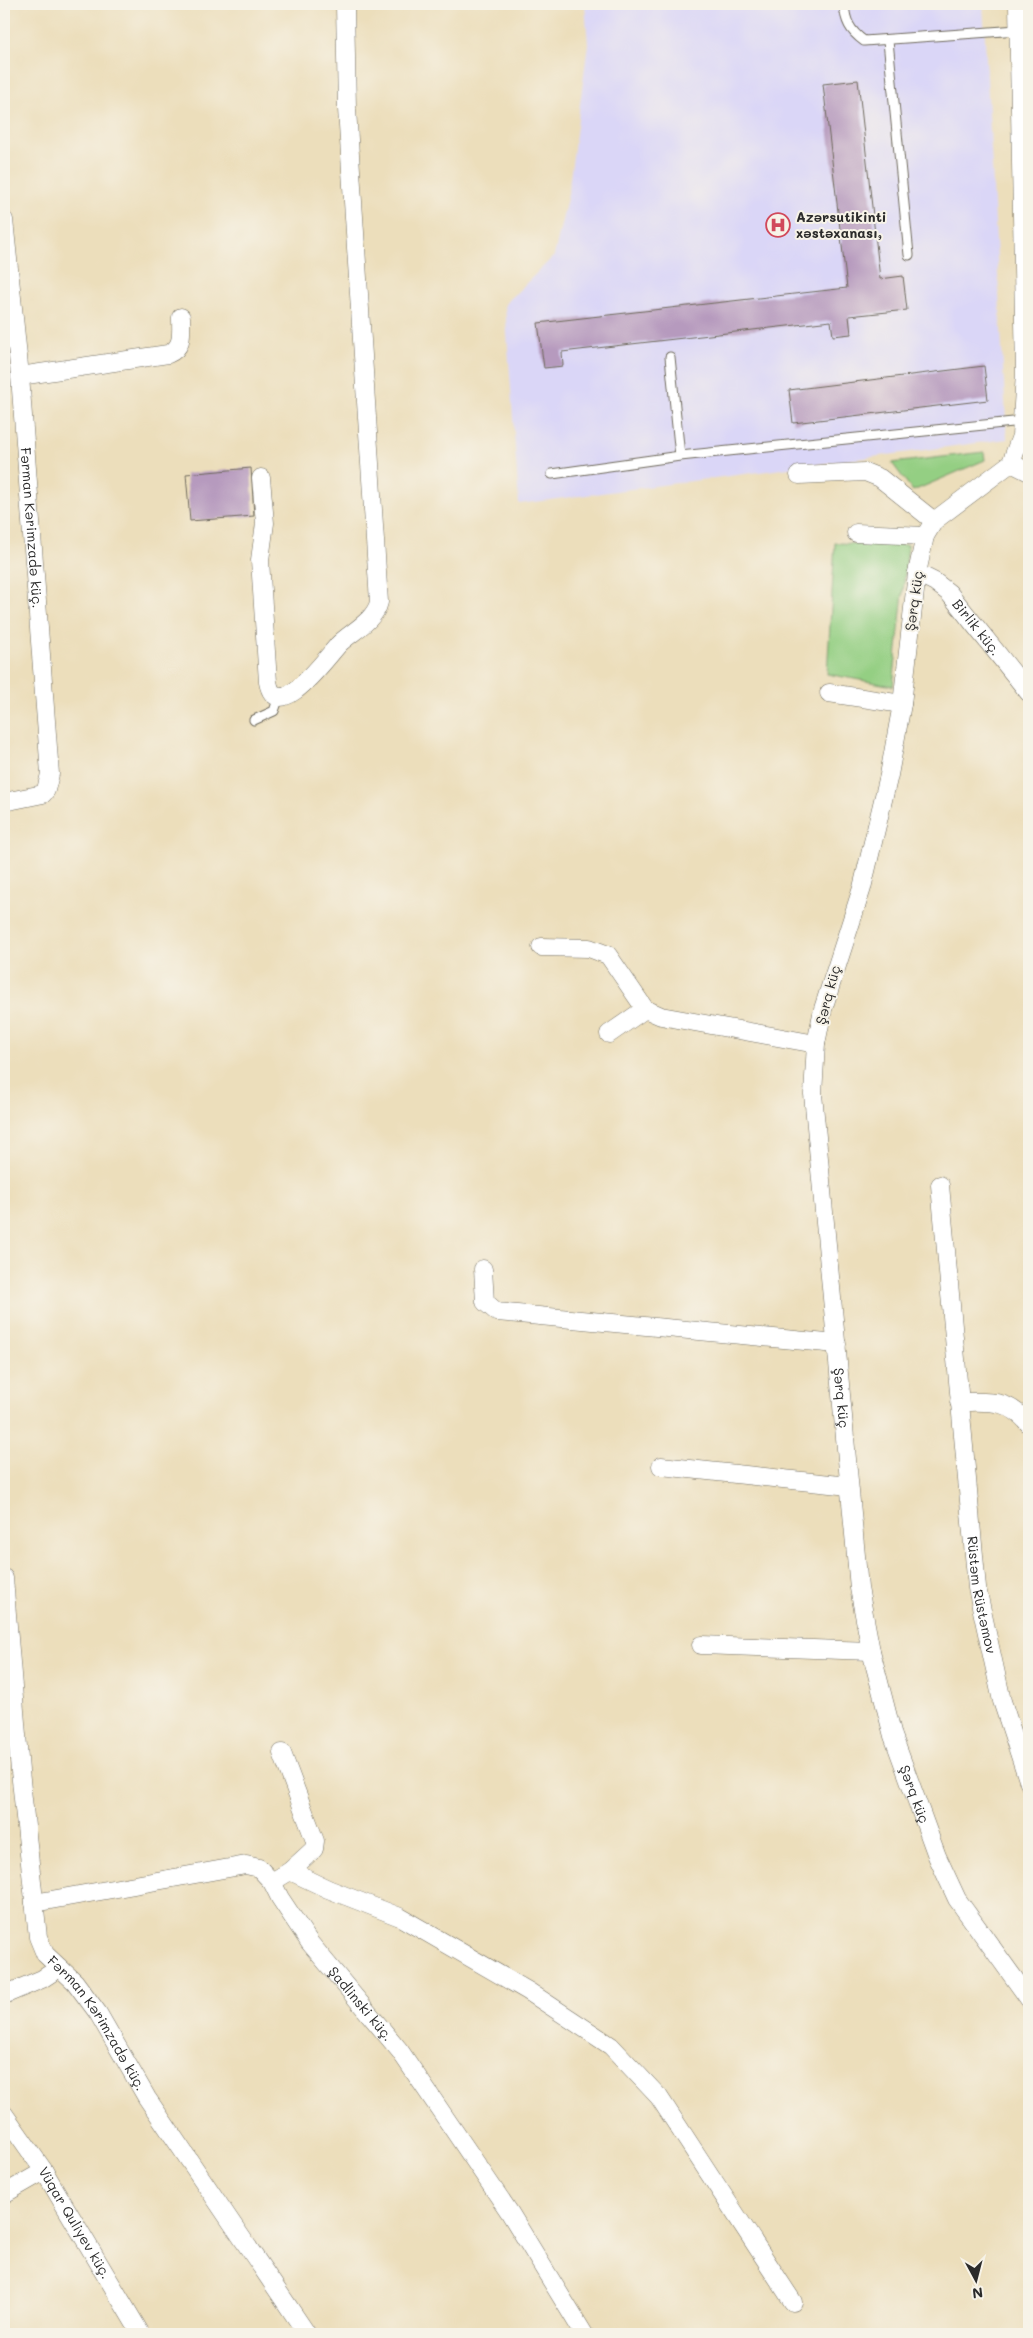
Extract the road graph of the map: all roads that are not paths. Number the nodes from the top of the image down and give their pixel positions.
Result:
1 (345, 4) edge
2 (844, 4) edge
3 (1018, 4) edge
4 (1018, 30) junction
5 (888, 41) junction
6 (4, 220) edge
7 (909, 255) dead end
8 (181, 317) dead end
9 (670, 357) dead end
10 (20, 376) junction
11 (1024, 421) junction
12 (680, 456) junction
13 (1011, 463) junction
14 (1029, 472) edge
15 (552, 474) dead end
16 (799, 475) dead end
17 (260, 478) dead end
18 (929, 528) junction
19 (856, 533) dead end
20 (917, 572) junction
21 (829, 693) dead end
22 (1029, 693) edge
23 (279, 697) junction
24 (902, 704) junction
25 (254, 720) dead end
26 (4, 802) edge
27 (541, 947) dead end
28 (645, 1009) junction
29 (609, 1034) dead end
30 (816, 1044) junction
31 (940, 1184) dead end
32 (483, 1269) dead end
33 (837, 1344) junction
34 (958, 1402) junction
35 (1029, 1424) edge
36 (661, 1466) dead end
37 (848, 1486) junction
38 (4, 1578) edge
39 (701, 1644) dead end
40 (871, 1652) junction
41 (282, 1753) dead end
42 (1029, 1783) edge
43 (290, 1871) junction
44 (272, 1882) junction
45 (34, 1903) junction
46 (59, 1968) junction
47 (4, 1995) edge
48 (1029, 1999) edge
49 (4, 2114) edge
50 (44, 2171) junction
51 (4, 2194) edge
52 (793, 2302) dead end
53 (141, 2334) edge
54 (307, 2334) edge
55 (584, 2334) edge

1 - 23 street
2 - 5 lane
3 - 4 street
4 - 5 lane
4 - 11 street
5 - 7 lane
6 - 10 street, Fərman Kərimzadə küç.
8 - 10 street
9 - 12 lane
10 - 26 street, Fərman Kərimzadə küç.
11 - 12 lane
11 - 13 street
12 - 15 lane
13 - 14 street
13 - 18 street
16 - 18 street
17 - 23 street
18 - 19 street
18 - 20 street, Şərq küç
20 - 22 street, Birlik küç.
20 - 24 street, Şərq küç
21 - 24 street
23 - 25 lane
24 - 30 street, Şərq küç
27 - 28 street
28 - 29 street
28 - 30 street
30 - 33 street, Şərq küç
31 - 34 street, Rüstəm Rüstəmov
32 - 33 street
33 - 37 street, Şərq küç
34 - 35 street
34 - 42 street, Rüstəm Rüstəmov
36 - 37 street
37 - 40 street, Şərq küç
38 - 45 street, Fərman Kərimzadə küç.
39 - 40 street
40 - 48 street, Şərq küç
41 - 43 street
43 - 44 street
43 - 52 street
44 - 45 street, Şadlinski küç.
44 - 55 street, Şadlinski küç.
45 - 46 street, Fərman Kərimzadə küç.
46 - 47 street
46 - 54 street, Fərman Kərimzadə küç.
49 - 50 street, Vüqar Quliyev küç.
50 - 51 street
50 - 53 street, Vüqar Quliyev küç.

